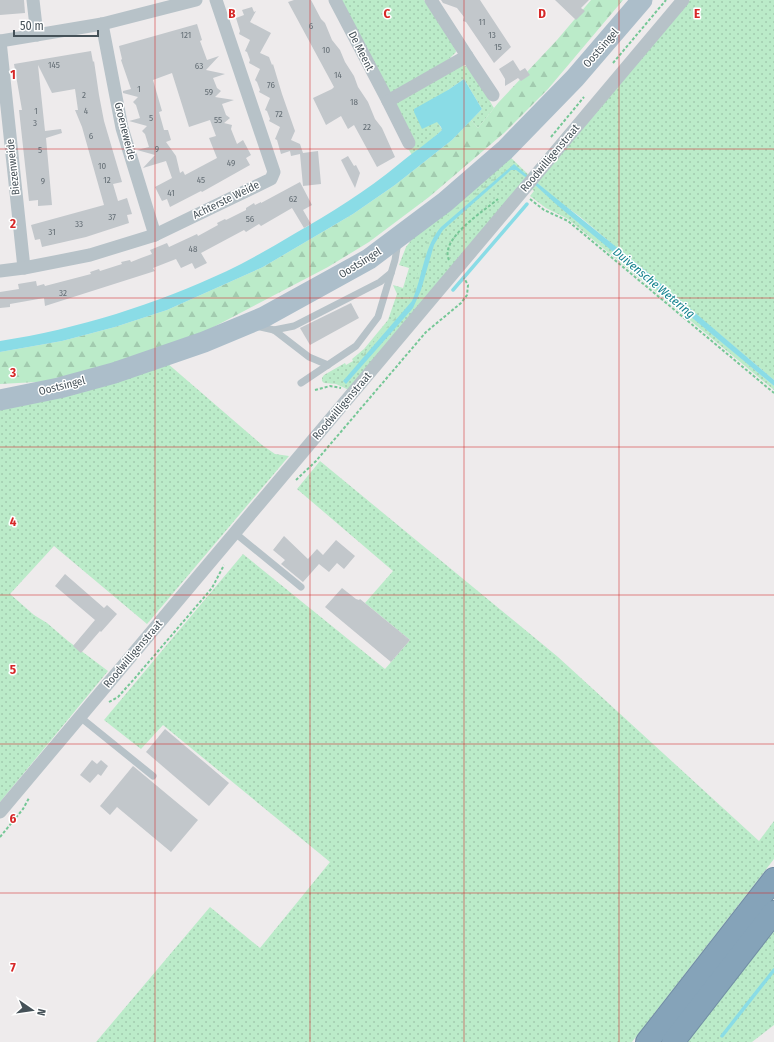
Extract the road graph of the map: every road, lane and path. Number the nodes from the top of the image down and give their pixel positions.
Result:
1 (33, 0) edge
2 (196, 0) edge
3 (216, 0) edge
4 (335, 0) edge
5 (431, 0) edge
6 (642, 0) edge
7 (683, 0) edge
8 (102, 24) junction
9 (37, 35) junction
10 (0, 41) edge
11 (467, 56) junction
12 (493, 95) dead end
13 (388, 101) junction
14 (409, 143) dead end
15 (522, 192) junction
16 (155, 235) junction
17 (399, 236) junction
18 (24, 268) junction
19 (0, 271) edge
20 (391, 273) junction
21 (250, 324) junction
22 (274, 330) junction
23 (328, 365) junction
24 (301, 383) dead end
25 (774, 393) edge
26 (0, 400) edge
27 (235, 533) junction
28 (300, 587) dead end
29 (80, 717) junction
30 (153, 776) dead end
31 (0, 812) edge
32 (774, 879) edge
33 (774, 912) edge
34 (647, 1042) edge
35 (673, 1042) edge

1 - 9 street
2 - 8 street
3 - 16 street, Achterste Weide
4 - 13 street, De Meent
5 - 11 street
6 - 17 main road, Oostsingel
7 - 15 street, Roodwilligenstraat
8 - 9 street
8 - 16 street, Groeneweide
9 - 10 street
10 - 18 street, Biezenweide
11 - 12 street
11 - 13 street
13 - 14 street, De Meent
15 - 25 path
15 - 27 street, Roodwilligenstraat
16 - 18 street, Achterste Weide
17 - 20 lane
17 - 21 main road, Oostsingel
18 - 19 street, Achterste Weide
20 - 22 lane
20 - 23 lane
21 - 22 lane
21 - 26 main road, Oostsingel
22 - 23 lane
23 - 24 lane
27 - 28 lane
27 - 29 street, Roodwilligenstraat
29 - 30 lane
29 - 31 street, Roodwilligenstraat
32 - 34 highway
33 - 35 highway

